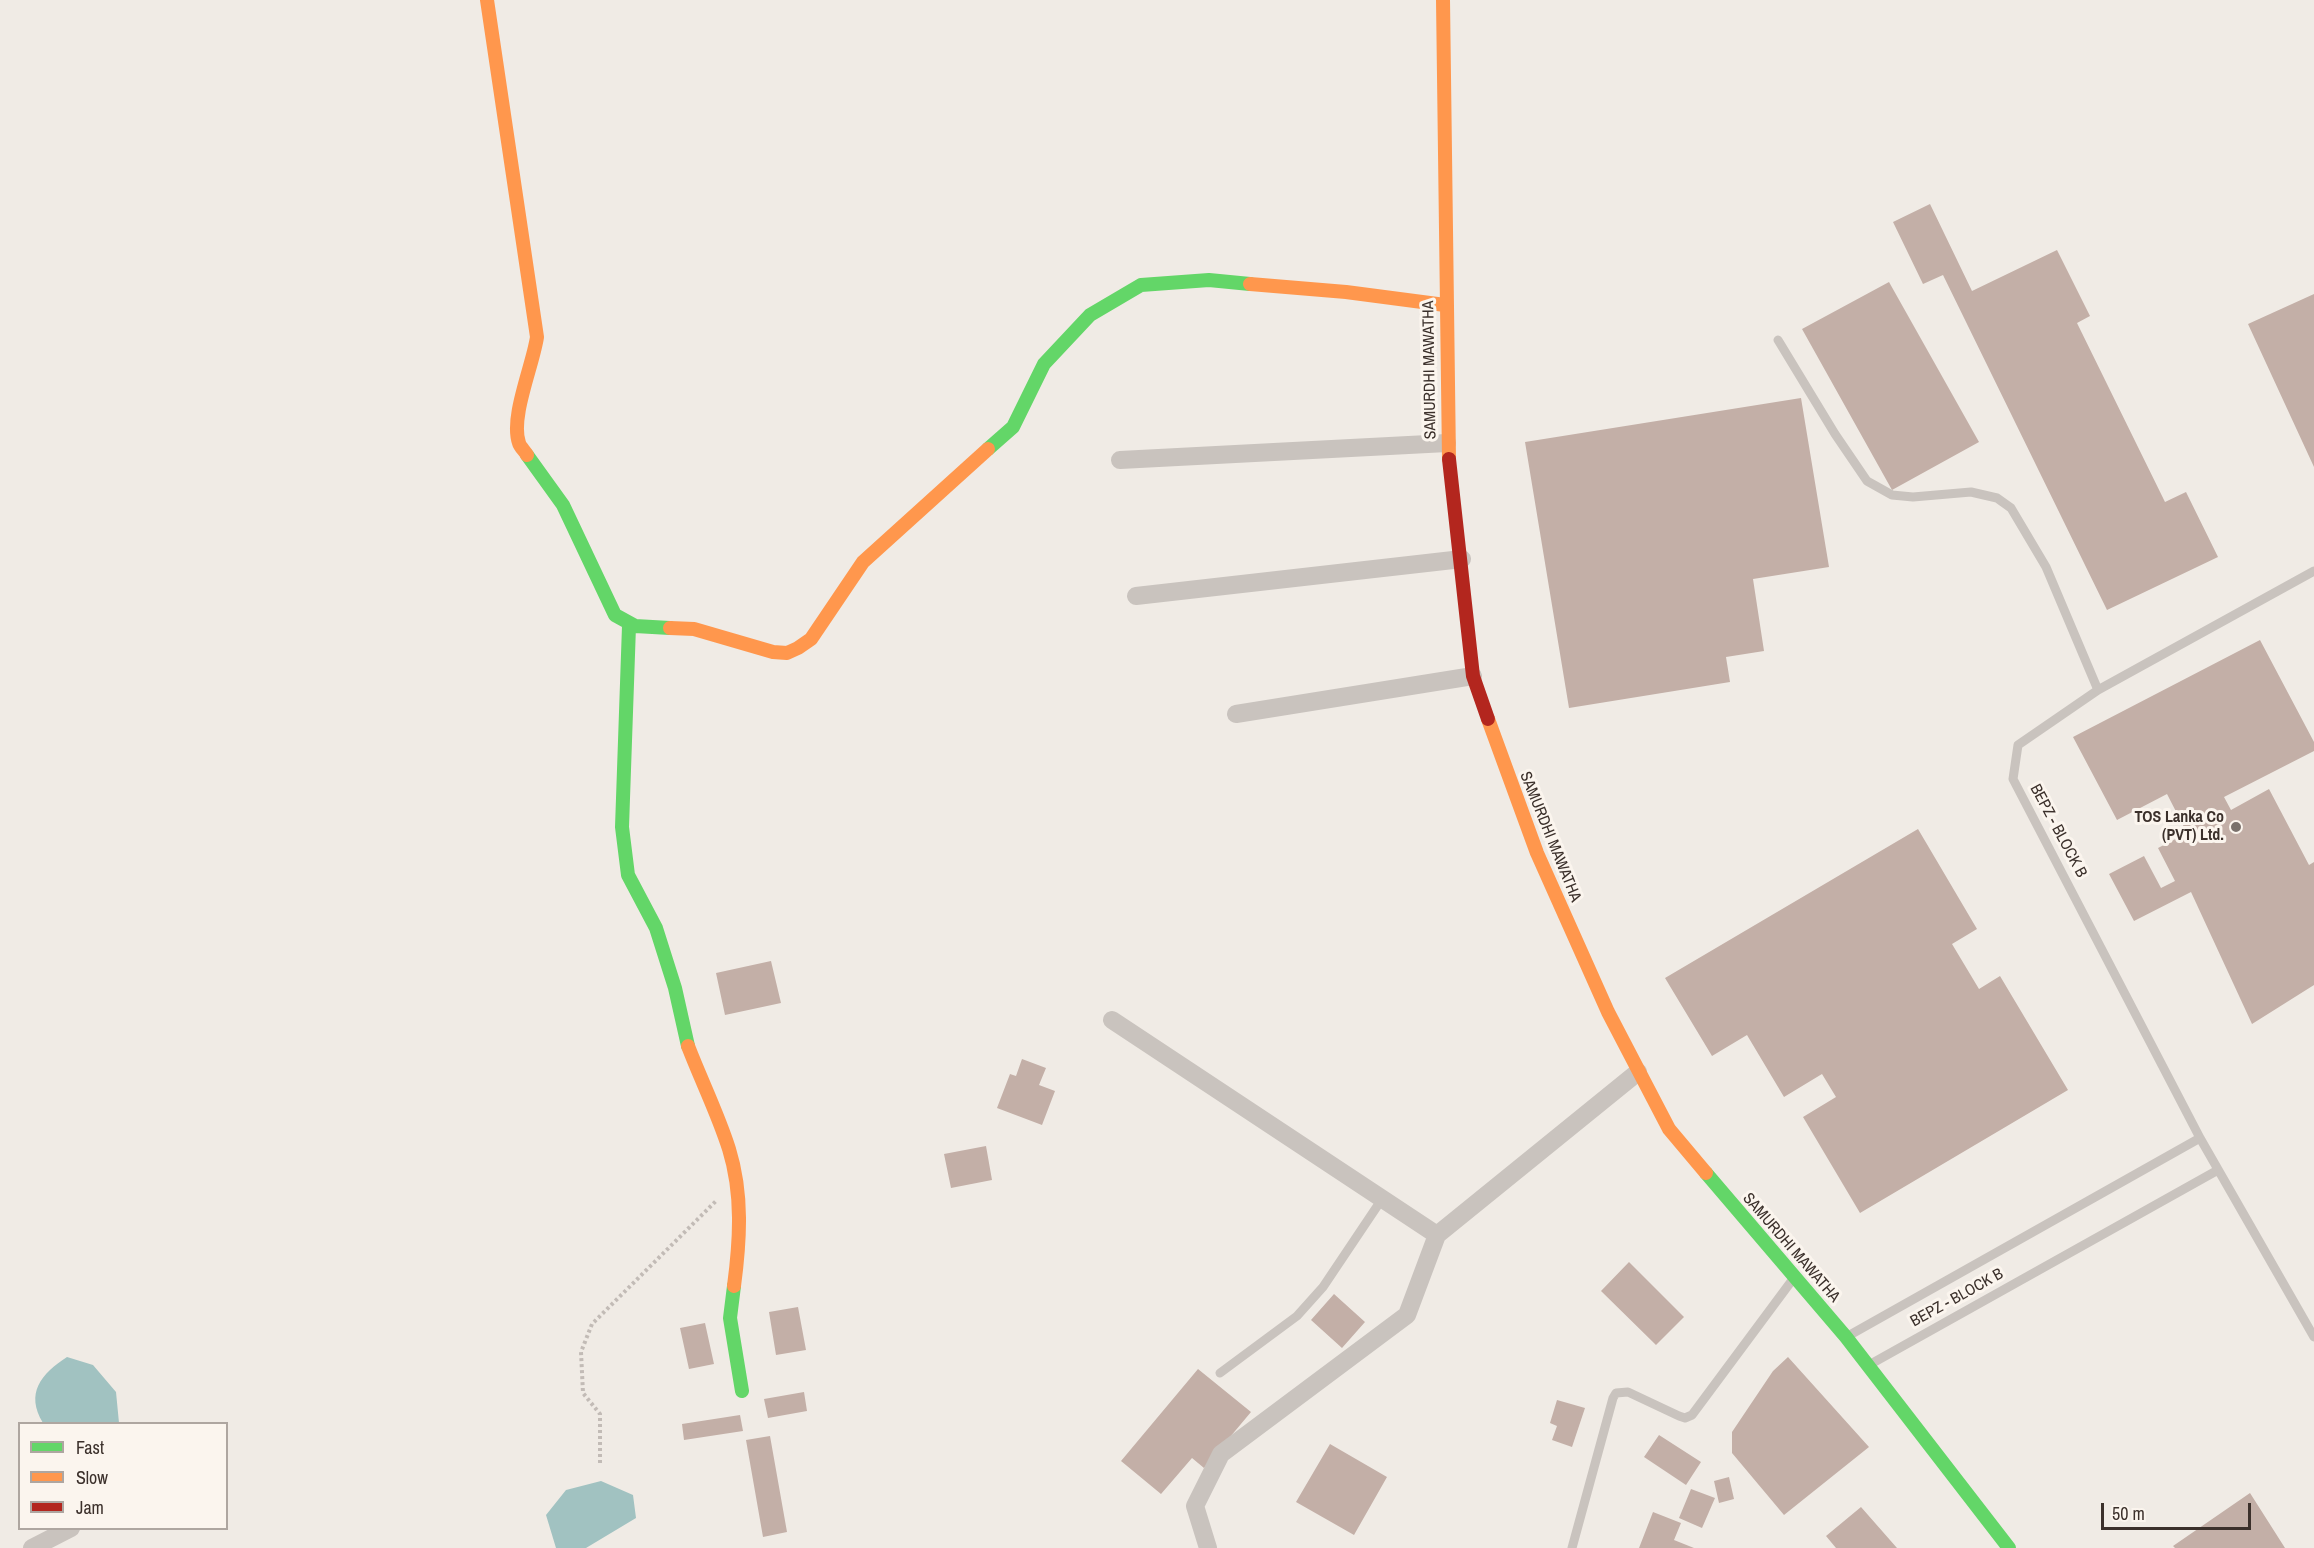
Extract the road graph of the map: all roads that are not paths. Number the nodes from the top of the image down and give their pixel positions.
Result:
1 (486, 0) edge
2 (1443, 0) edge
3 (1445, 305) junction
4 (1778, 340) dead end
5 (1447, 443) junction
6 (1120, 460) dead end
7 (1462, 559) junction
8 (2314, 571) edge
9 (1136, 596) dead end
10 (629, 626) junction
11 (1473, 676) junction
12 (2098, 690) junction
13 (1236, 714) dead end
14 (1112, 1020) dead end
15 (1638, 1072) junction
16 (2200, 1138) junction
17 (2218, 1170) junction
18 (1382, 1199) junction
19 (1437, 1235) junction
20 (1795, 1277) junction
21 (1846, 1337) junction
22 (2314, 1337) edge
23 (1868, 1366) junction
24 (1220, 1373) dead end
25 (742, 1391) dead end
26 (67, 1530) edge
27 (32, 1548) edge
28 (1209, 1548) edge
29 (1572, 1548) edge
30 (2009, 1548) edge

1 - 10 street
2 - 3 street, SAMURDHI MAWATHA
3 - 5 street, SAMURDHI MAWATHA
3 - 10 street
4 - 12 lane
5 - 6 street
5 - 7 street, SAMURDHI MAWATHA
7 - 9 street
7 - 11 street, SAMURDHI MAWATHA
8 - 12 lane, BEPZ - BLOCK B
10 - 25 street
11 - 13 street
11 - 15 street, SAMURDHI MAWATHA
12 - 16 lane, BEPZ - BLOCK B
14 - 18 street
15 - 19 street
15 - 20 street, SAMURDHI MAWATHA
16 - 17 lane, BEPZ - BLOCK B
16 - 21 lane, BEPZ - BLOCK B
17 - 22 lane, BEPZ - BLOCK B
17 - 23 lane, BEPZ - BLOCK B
18 - 19 street
18 - 24 lane
19 - 28 street
20 - 21 street, SAMURDHI MAWATHA
20 - 29 lane
21 - 23 street, SAMURDHI MAWATHA
23 - 30 street, SAMURDHI MAWATHA
26 - 27 street

